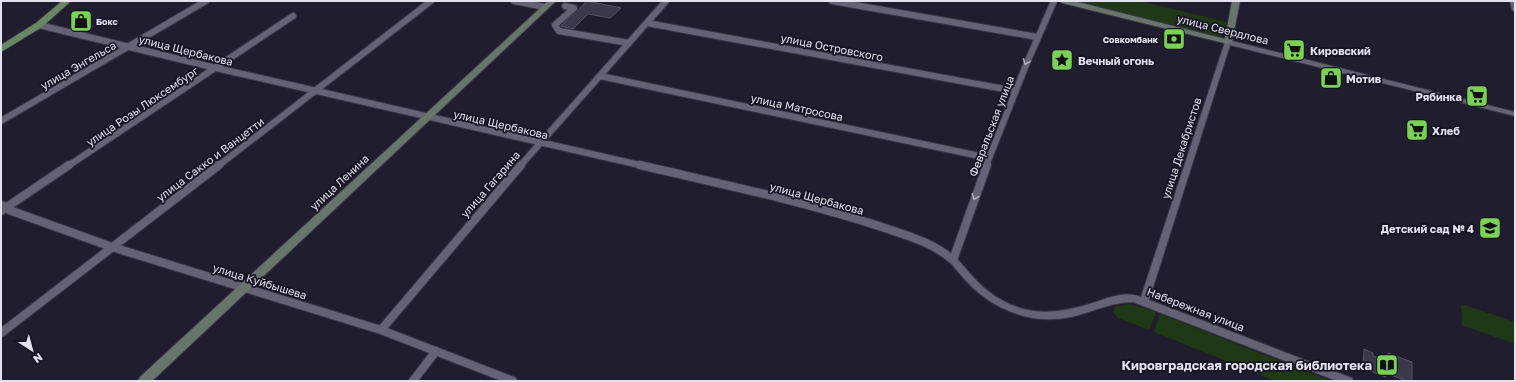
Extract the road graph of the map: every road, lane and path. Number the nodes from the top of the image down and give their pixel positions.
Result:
1 (67, 1) edge
2 (206, 1) edge
3 (431, 1) edge
4 (514, 1) edge
5 (666, 1) edge
6 (832, 1) edge
7 (1054, 1) edge
8 (1065, 1) edge
9 (1236, 1) edge
10 (1513, 1) edge
11 (548, 4) edge
12 (565, 6) dead end
13 (1515, 10) edge
14 (293, 16) dead end
15 (647, 23) junction
16 (39, 25) junction
17 (1037, 37) junction
18 (1228, 42) junction
19 (629, 44) junction
20 (129, 47) junction
21 (1, 49) edge
22 (216, 68) junction
23 (600, 76) junction
24 (318, 91) junction
25 (1014, 91) junction
26 (1515, 114) edge
27 (427, 116) junction
28 (1, 121) edge
29 (540, 143) junction
30 (989, 158) junction
31 (3, 208) edge
32 (112, 247) junction
33 (953, 260) junction
34 (245, 287) junction
35 (1144, 301) junction
36 (381, 330) junction
37 (1, 333) edge
38 (436, 351) junction
39 (144, 381) edge
40 (413, 381) edge
41 (513, 381) edge
42 (1348, 381) edge

1 - 16 main road
2 - 20 street, улица Энгельса
3 - 24 street, улица Сакко и Ванцетти
4 - 11 street
5 - 15 street, улица Гагарина
6 - 17 street
7 - 17 street, Февральская улица
8 - 18 main road, улица Свердлова
9 - 18 main road, улица Декабристов
10 - 13 street
11 - 27 main road, улица Ленина
12 - 19 street
14 - 22 street, улица Розы Люксембург
15 - 19 street, улица Гагарина
15 - 25 street, улица Островского
16 - 20 street, улица Щербакова
16 - 21 main road
17 -> 25 street, Февральская улица
18 - 26 street, улица Свердлова
18 - 35 street, улица Декабристов
19 - 23 street, улица Гагарина
20 - 22 street, улица Щербакова
20 - 28 street, улица Энгельса
22 - 24 street, улица Щербакова
22 - 31 street, улица Розы Люксембург
23 - 29 street, улица Гагарина
23 - 30 street, улица Матросова
24 - 27 street, улица Щербакова
24 - 32 street, улица Сакко и Ванцетти
25 - 30 street, Февральская улица
27 - 29 street, улица Щербакова
27 - 34 main road, улица Ленина
29 - 33 street, улица Щербакова
29 - 36 street, улица Гагарина
30 -> 33 street, Февральская улица
31 - 32 street, улица Куйбышева
32 - 34 street, улица Куйбышева
32 - 37 street, улица Сакко и Ванцетти
33 - 35 street, Набережная улица
34 - 36 street, улица Куйбышева
34 - 39 main road, улица Ленина
35 - 42 street, Набережная улица
36 - 38 street, улица Куйбышева
38 - 40 street
38 - 41 street, улица Куйбышева

